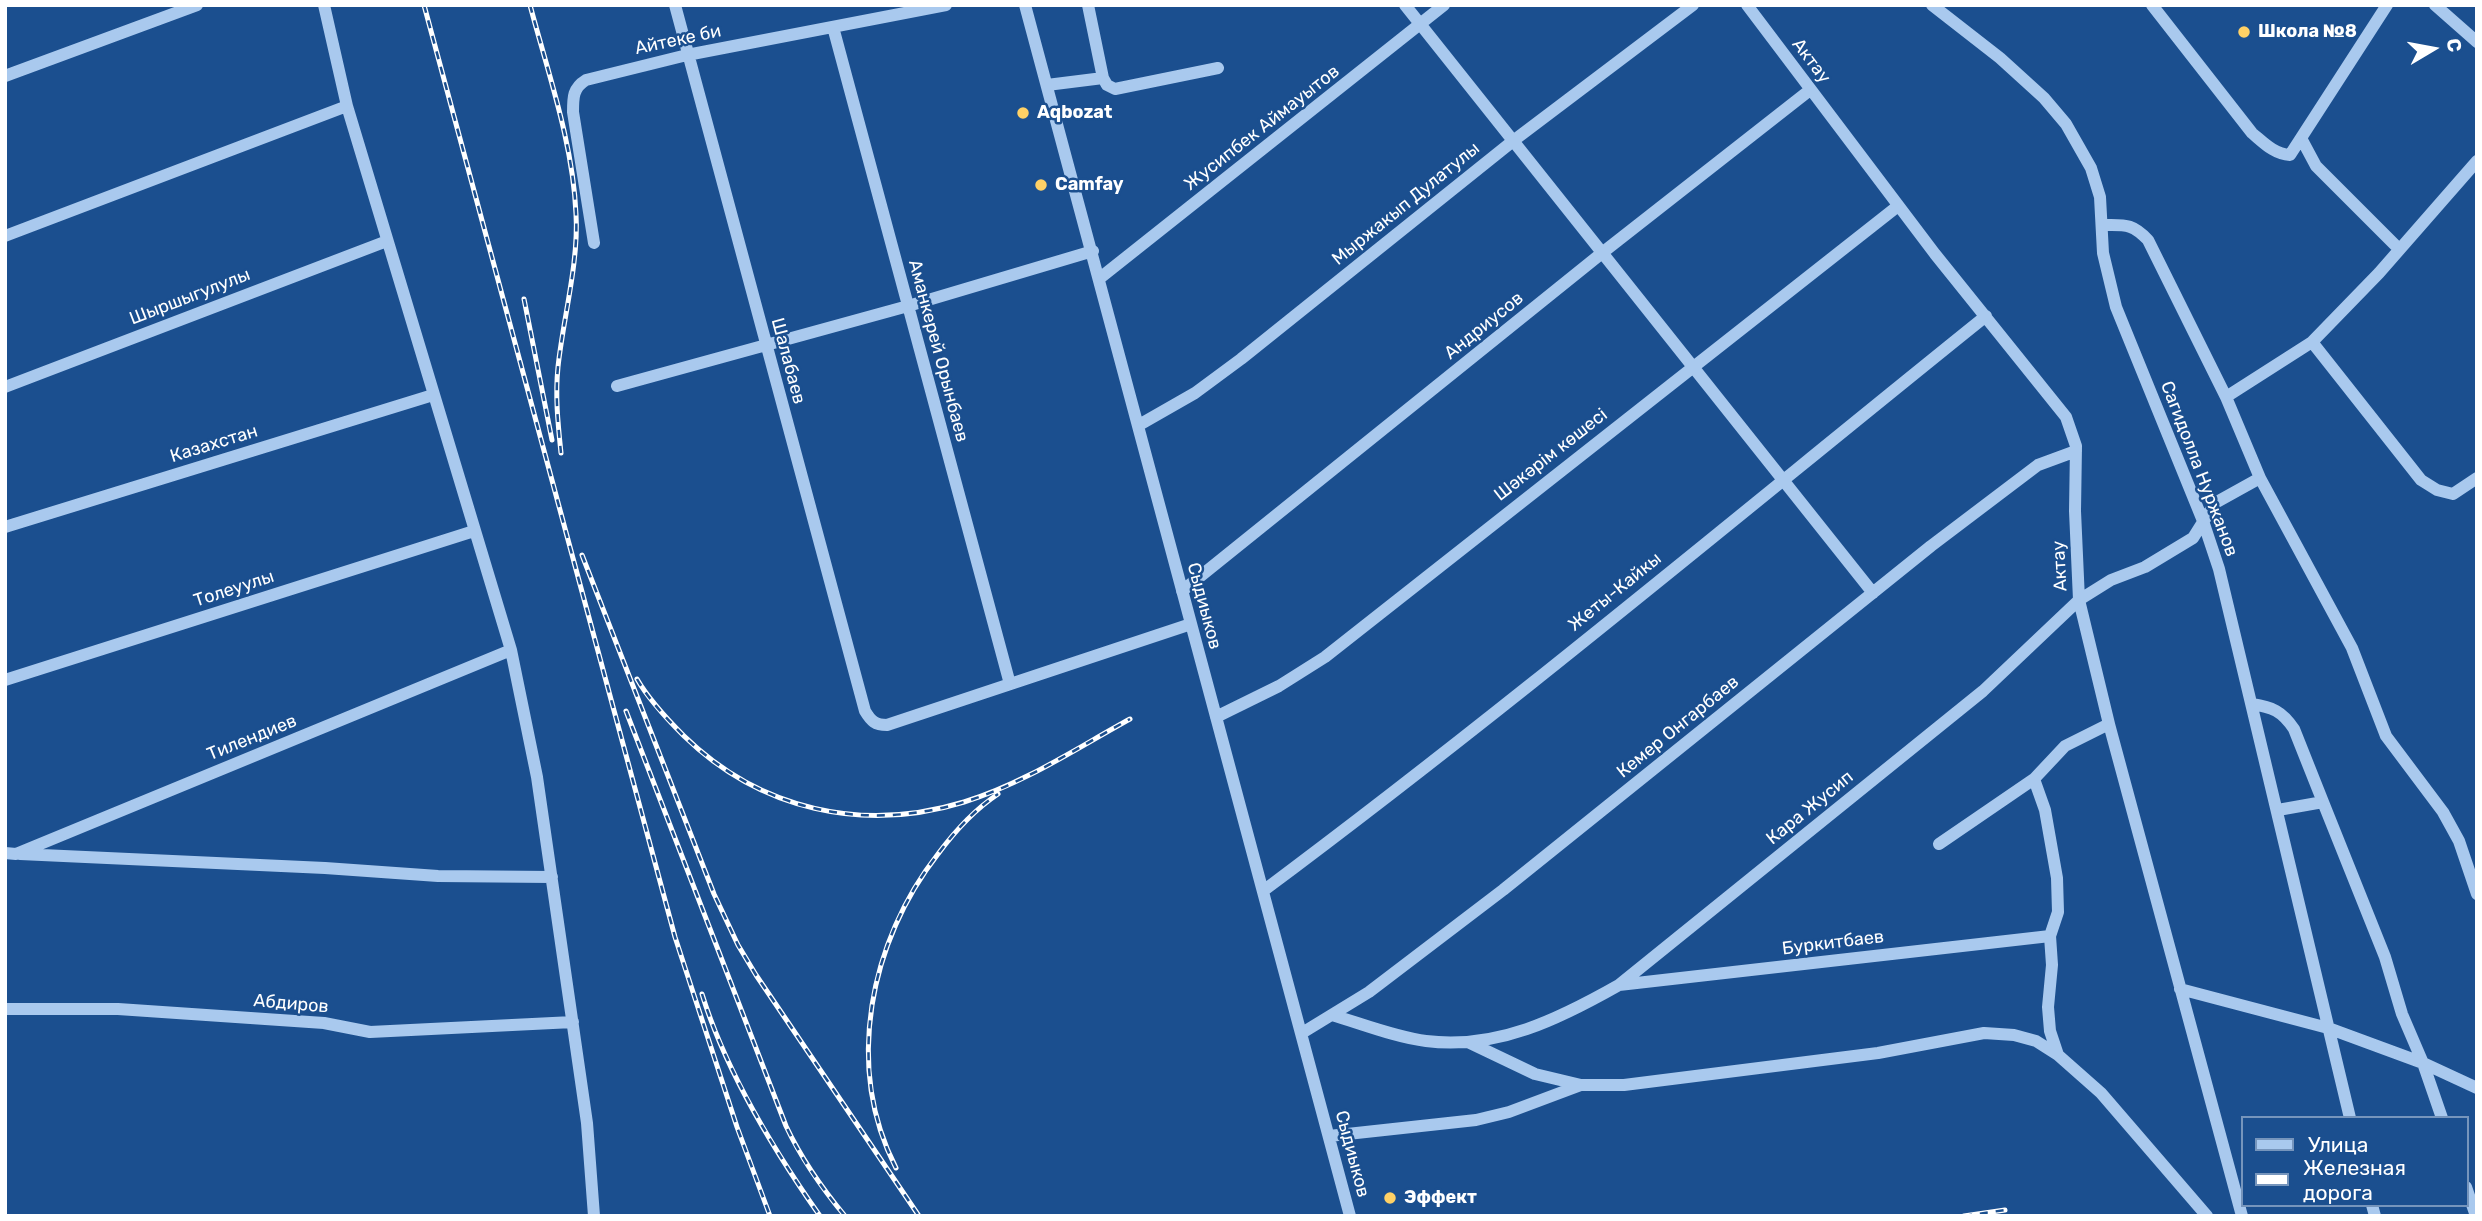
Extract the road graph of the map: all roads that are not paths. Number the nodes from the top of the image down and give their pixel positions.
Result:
1 (197, 5) edge
2 (324, 5) edge
3 (675, 5) edge
4 (946, 5) edge
5 (1025, 5) edge
6 (1088, 5) edge
7 (1405, 5) edge
8 (1444, 5) edge
9 (1693, 5) edge
10 (1747, 5) edge
11 (1932, 5) edge
12 (2152, 5) edge
13 (2387, 5) edge
14 (2435, 5) edge
15 (1421, 25) junction
16 (833, 27) junction
17 (2477, 42) edge
18 (687, 55) junction
19 (1218, 68) dead end
20 (5, 76) edge
21 (1103, 78) junction
22 (1047, 85) junction
23 (1811, 90) junction
24 (347, 106) junction
25 (2301, 138) junction
26 (1513, 141) junction
27 (2477, 160) edge
28 (1898, 205) junction
29 (2103, 225) junction
30 (5, 236) edge
31 (387, 241) junction
32 (594, 243) dead end
33 (2399, 249) junction
34 (1093, 251) junction
35 (1602, 253) junction
36 (1100, 278) junction
37 (908, 306) junction
38 (1986, 316) junction
39 (2312, 342) junction
40 (766, 345) junction
41 (1692, 366) junction
42 (617, 386) dead end
43 (5, 387) edge
44 (433, 395) junction
45 (2227, 397) junction
46 (1139, 425) junction
47 (2076, 452) junction
48 (2260, 478) junction
49 (2477, 478) edge
50 (1784, 479) junction
51 (2203, 521) junction
52 (5, 527) edge
53 (474, 531) junction
54 (1182, 591) junction
55 (1873, 593) junction
56 (2079, 600) junction
57 (1191, 624) junction
58 (511, 650) junction
59 (5, 680) edge
60 (1010, 684) junction
61 (2252, 704) junction
62 (1216, 717) junction
63 (2109, 724) junction
64 (2034, 779) junction
65 (2323, 802) junction
66 (2278, 810) junction
67 (1939, 844) dead end
68 (11, 853) edge
69 (552, 877) junction
70 (1264, 891) junction
71 (2477, 894) edge
72 (2050, 936) junction
73 (1619, 985) junction
74 (2180, 989) junction
75 (5, 1009) edge
76 (1332, 1015) junction
77 (573, 1022) junction
78 (2328, 1028) junction
79 (1302, 1033) junction
80 (1468, 1042) junction
81 (2058, 1055) junction
82 (2423, 1063) junction
83 (1581, 1085) junction
84 (2477, 1088) edge
85 (2350, 1116) edge
86 (2441, 1116) edge
87 (1329, 1136) junction
88 (2468, 1194) edge
89 (594, 1216) edge
90 (1350, 1216) edge
91 (2207, 1216) edge
92 (2242, 1216) edge
93 (2476, 1216) edge

1 - 20 street
2 - 24 street
3 - 18 street, Шалабаев
4 - 16 street, Айтеке би
5 - 22 street, Сыдиыков
6 - 21 street
7 - 15 street
8 - 15 street, Жусипбек Аймауытов
9 - 26 street, Мыржакып Дулатулы
10 - 23 street, Актау
11 - 29 street, Сагидолла Нуржанов
12 - 25 street
13 - 25 street
14 - 17 street
15 - 26 street
15 - 36 street, Жусипбек Аймауытов
16 - 18 street, Айтеке би
16 - 37 street, Аманкерей Орынбаев
18 - 32 street, Айтеке би
18 - 40 street, Шалабаев
19 - 21 street
21 - 22 street
22 - 34 street, Сыдиыков
23 - 28 street, Актау
23 - 35 street, Андриусов
24 - 30 street
24 - 31 street
25 - 33 street
26 - 35 street
26 - 46 street, Мыржакып Дулатулы
27 - 33 street
28 - 38 street, Актау
28 - 41 street, Шәкәрім көшесі
29 - 45 street
29 - 51 street, Сагидолла Нуржанов
31 - 43 street, Шыршыгулулы
31 - 44 street
33 - 39 street
34 - 36 street, Сыдиыков
34 - 37 street
35 - 41 street
35 - 54 street, Андриусов
36 - 46 street, Сыдиыков
37 - 40 street
37 - 60 street, Аманкерей Орынбаев
38 - 47 street, Актау
38 - 50 street, Жеты-Кайкы
39 - 45 street
39 - 49 street
40 - 42 street
40 - 60 street, Шалабаев
41 - 50 street
41 - 62 street, Шәкәрім көшесі
44 - 52 street, Казахстан
44 - 53 street
45 - 48 street
46 - 54 street, Сыдиыков
47 - 55 street, Кемер Онгарбаев
47 - 56 street, Актау
48 - 51 street, Кара Жусип
48 - 71 street
50 - 55 street
50 - 70 street, Жеты-Кайкы
51 - 56 street, Кара Жусип
51 - 61 street, Сагидолла Нуржанов
53 - 58 street
53 - 59 street, Толеуулы
54 - 57 street, Сыдиыков
55 - 76 street, Кемер Онгарбаев
56 - 63 street, Актау
56 - 73 street, Кара Жусип
57 - 60 street
57 - 62 street, Сыдиыков
58 - 68 street, Тилендиев
58 - 69 street
61 - 65 street
61 - 66 street, Сагидолла Нуржанов
62 - 70 street, Сыдиыков
63 - 64 street
63 - 74 street, Актау
64 - 67 street
64 - 72 street
65 - 66 street
65 - 82 street
66 - 78 street, Сагидолла Нуржанов
68 - 69 street
69 - 77 street
70 - 79 street, Сыдиыков
72 - 73 street, Буркитбаев
72 - 81 street
73 - 80 street, Кара Жусип
74 - 78 street
74 - 92 street, Актау
75 - 77 street, Абдиров
76 - 79 street, Кемер Онгарбаев
76 - 80 street, Кара Жусип
77 - 89 street
78 - 82 street
78 - 85 street, Сагидолла Нуржанов
79 - 87 street, Сыдиыков
80 - 83 street
81 - 83 street
81 - 91 street
82 - 84 street
82 - 86 street
83 - 87 street
87 - 90 street, Сыдиыков
88 - 93 street

